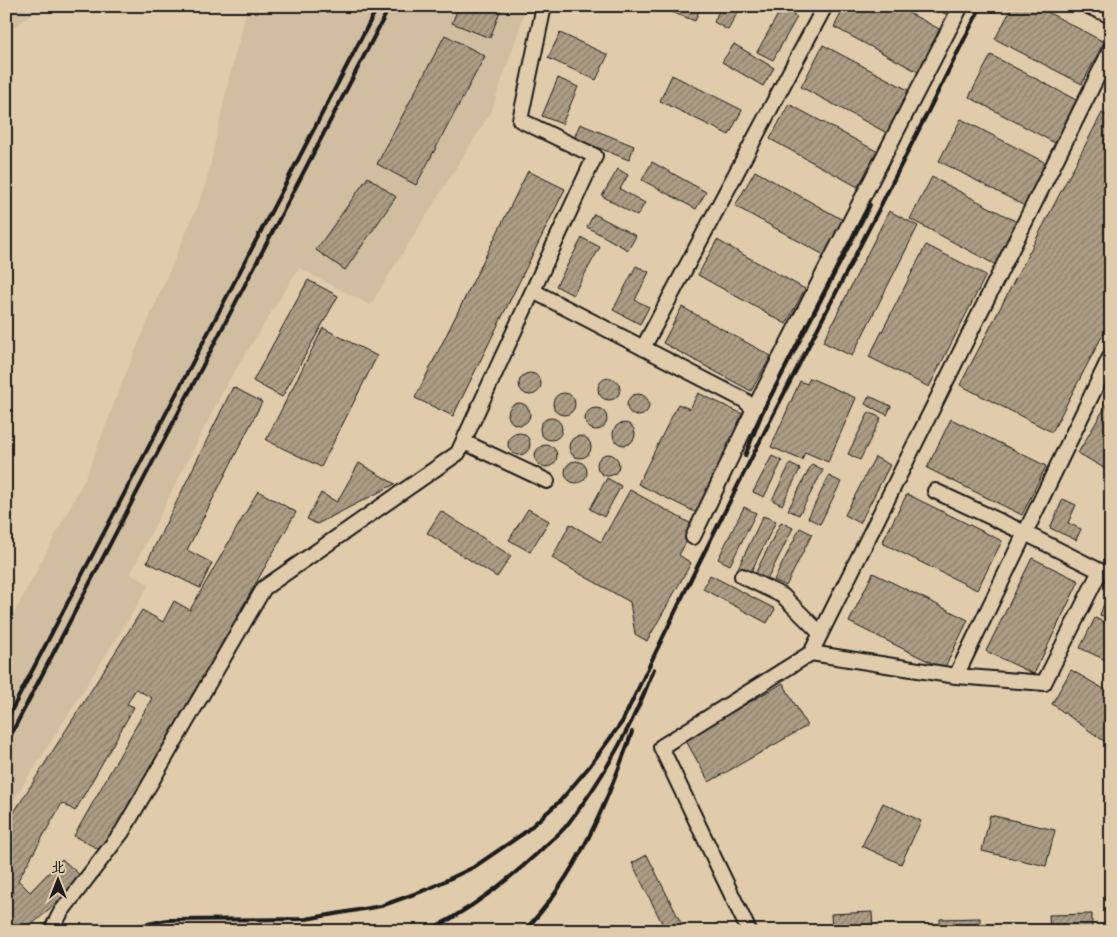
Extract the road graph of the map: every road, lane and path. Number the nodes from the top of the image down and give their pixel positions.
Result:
1 (544, 6) edge
2 (825, 6) edge
3 (961, 6) edge
4 (1088, 6) edge
5 (1111, 16) edge
6 (1111, 48) edge
7 (533, 291) junction
8 (643, 348) junction
9 (1111, 355) edge
10 (754, 409) junction
11 (464, 442) junction
12 (547, 481) dead end
13 (935, 492) dead end
14 (1025, 532) junction
15 (693, 537) dead end
16 (742, 576) dead end
17 (820, 633) junction
18 (811, 653) junction
19 (956, 676) junction
20 (51, 931) edge
21 (749, 931) edge

1 - 7 street
2 - 8 street
3 - 10 street
4 - 5 street
6 - 17 street
7 - 8 street
7 - 11 street
8 - 10 street
9 - 14 street
10 - 15 street
11 - 12 street
11 - 20 street
13 - 14 street
14 - 19 street
14 - 19 street
16 - 17 street
17 - 18 street
18 - 19 street
18 - 21 street

